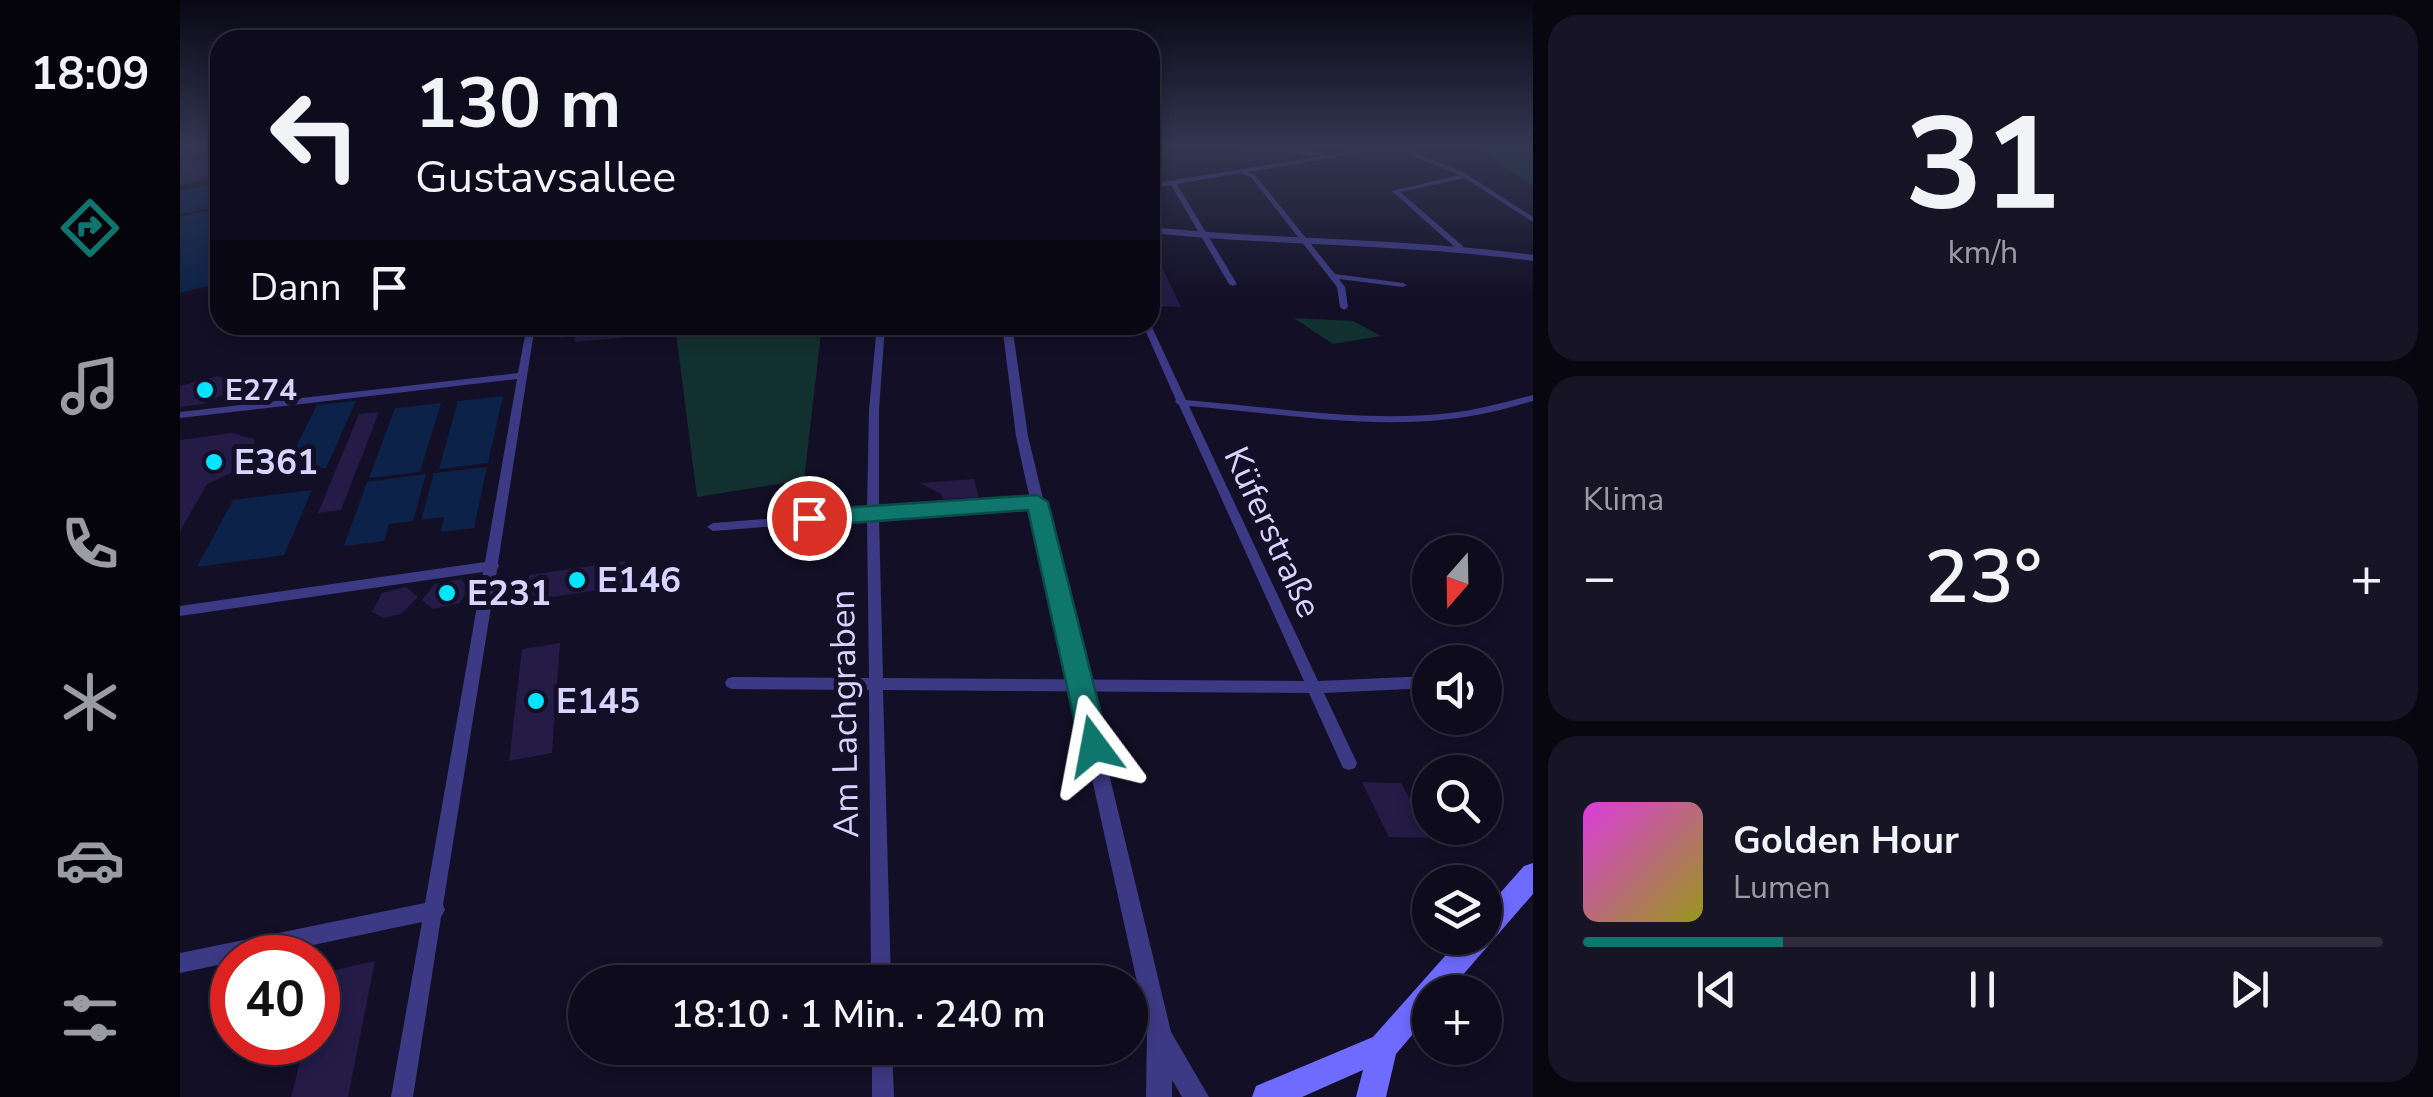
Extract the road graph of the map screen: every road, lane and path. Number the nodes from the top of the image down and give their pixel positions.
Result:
1 (1182, 197) edge
2 (1270, 197) edge
3 (1402, 197) edge
4 (1499, 197) edge
5 (1533, 220) edge
6 (1160, 231) edge
7 (1208, 238) junction
8 (1305, 240) junction
9 (1460, 246) junction
10 (1533, 258) edge
11 (1333, 276) junction
12 (1234, 284) dead end
13 (1403, 285) dead end
14 (1344, 306) dead end
15 (528, 335) edge
16 (880, 335) edge
17 (1007, 335) edge
18 (1151, 335) edge
19 (521, 376) junction
20 (1533, 398) edge
21 (1180, 402) junction
22 (180, 415) edge
23 (1037, 502) junction
24 (873, 512) junction
25 (714, 527) dead end
26 (492, 566) junction
27 (180, 612) edge
28 (1412, 683) edge
29 (732, 684) dead end
30 (877, 685) junction
31 (1080, 685) junction
32 (1314, 687) junction
33 (1348, 763) dead end
34 (1533, 875) edge
35 (436, 910) junction
36 (1502, 911) edge
37 (1463, 955) edge
38 (180, 963) edge
39 (881, 965) edge
40 (1446, 975) edge
41 (1412, 1013) edge
42 (1161, 1039) junction
43 (1383, 1046) junction
44 (882, 1065) edge
45 (402, 1097) edge
46 (882, 1097) edge
47 (1158, 1097) edge
48 (1196, 1097) edge
49 (1268, 1097) edge
50 (1371, 1097) edge

1 - 7 street
2 - 8 street
3 - 9 street
4 - 5 street
6 - 7 street
7 - 8 street
7 - 12 street
8 - 9 street
8 - 11 street
9 - 10 street
11 - 13 street
11 - 14 street
15 - 19 street
16 - 24 street, Am Lachgraben
17 - 23 street
18 - 21 street, Küferstraße
19 - 22 street
19 - 26 street
20 - 21 street
21 - 32 street, Küferstraße
23 - 24 street
23 - 31 street
24 - 25 street
24 - 30 street, Am Lachgraben
26 - 27 street
26 - 35 street
28 - 32 street
29 - 30 street
30 - 31 street
30 - 39 street, Am Lachgraben
31 - 32 street
31 - 42 street
32 - 33 street, Küferstraße
34 - 36 main road
35 - 38 street
35 - 45 street
37 - 40 main road
41 - 43 main road
42 - 47 street
42 - 48 street
43 - 49 main road
43 - 50 main road
44 - 46 street

